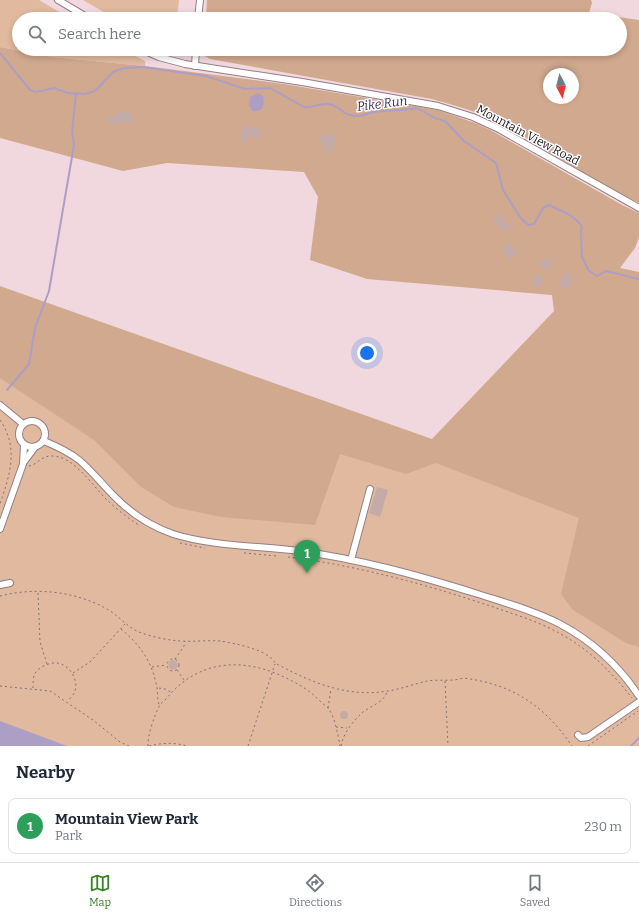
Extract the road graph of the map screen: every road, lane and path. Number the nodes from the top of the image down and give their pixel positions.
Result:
1 (58, 0) edge
2 (200, 0) edge
3 (78, 12) edge
4 (199, 12) edge
5 (157, 56) edge
6 (196, 56) edge
7 (195, 66) junction
8 (639, 208) edge
9 (0, 405) edge
10 (0, 420) edge
11 (23, 424) junction
12 (44, 441) junction
13 (24, 445) junction
14 (35, 447) junction
15 (24, 465) junction
16 (370, 489) dead end
17 (0, 504) edge
18 (142, 527) dead end
19 (0, 529) edge
20 (288, 557) dead end
21 (351, 560) junction
22 (10, 583) dead end
23 (0, 585) edge
24 (38, 592) junction
25 (0, 596) edge
26 (126, 624) junction
27 (121, 629) junction
28 (185, 641) junction
29 (174, 660) junction
30 (276, 663) junction
31 (47, 665) junction
32 (167, 665) junction
33 (152, 667) junction
34 (176, 670) junction
35 (272, 671) junction
36 (72, 674) junction
37 (185, 680) junction
38 (444, 680) junction
39 (0, 686) edge
40 (331, 688) junction
41 (33, 689) junction
42 (157, 689) junction
43 (387, 691) junction
44 (171, 692) junction
45 (639, 696) edge
46 (632, 699) dead end
47 (68, 702) junction
48 (160, 705) junction
49 (638, 705) edge
50 (328, 708) junction
51 (336, 726) junction
52 (348, 728) junction
53 (578, 735) dead end
54 (129, 746) edge
55 (148, 746) edge
56 (187, 746) edge
57 (248, 746) edge
58 (340, 746) edge
59 (448, 746) edge
60 (572, 746) edge
61 (588, 746) edge

1 - 3 street
2 - 4 street
5 - 7 street, Mountain View Road
6 - 7 street
7 - 8 street, Mountain View Road
9 - 11 street
10 - 17 path
11 - 12 street
11 - 13 street
12 - 14 street
12 - 21 street
13 - 14 street
13 - 15 street
14 - 15 street
15 - 18 path
15 - 19 street
16 - 21 street
20 - 46 path
21 - 45 street
22 - 23 street
24 - 25 path
24 - 26 path
24 - 31 path
26 - 27 path
26 - 28 path
27 - 33 path
27 - 36 path
28 - 29 path
28 - 30 path
29 - 32 path
29 - 34 path
30 - 35 path
30 - 40 path
31 - 36 path
31 - 41 path
32 - 33 path
32 - 34 path
33 - 42 path
34 - 37 path
35 - 37 path
35 - 50 path
35 - 57 path
36 - 47 path
37 - 44 path
38 - 43 path
38 - 59 path
38 - 60 path
39 - 41 path
40 - 43 path
40 - 50 path
41 - 47 path
42 - 44 path
42 - 48 path
43 - 52 path
44 - 48 path
47 - 54 path
48 - 55 path
49 - 53 street
49 - 61 path
50 - 51 path
51 - 52 path
51 - 58 path
52 - 58 path
55 - 56 path

